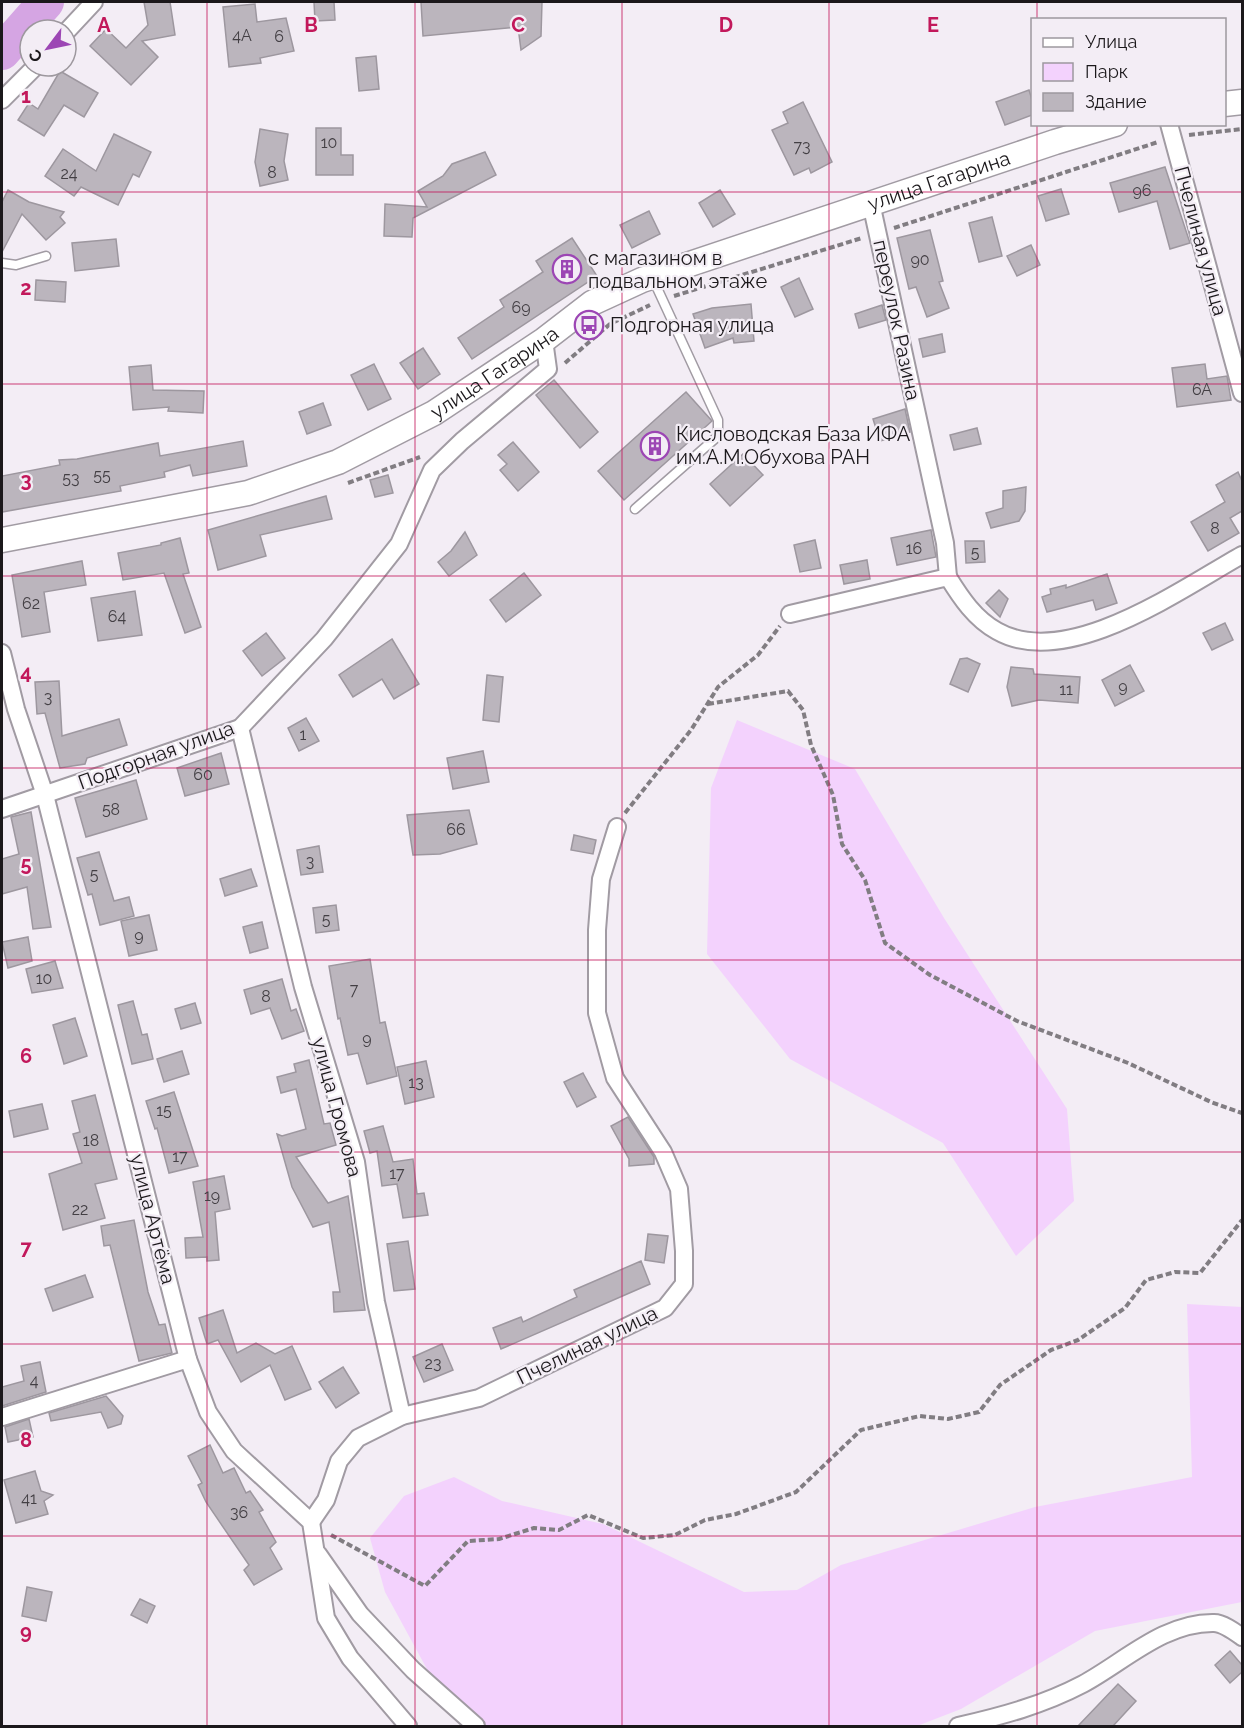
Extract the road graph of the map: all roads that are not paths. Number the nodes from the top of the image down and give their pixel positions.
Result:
1 (94, 2) edge
2 (78, 19) edge
3 (24, 78) edge
4 (2, 100) edge
5 (1242, 102) edge
6 (1226, 104) edge
7 (1108, 126) edge
8 (1171, 131) edge
9 (871, 204) junction
10 (45, 256) dead end
11 (2, 263) edge
12 (652, 277) junction
13 (544, 340) junction
14 (1242, 393) edge
15 (635, 509) dead end
16 (2, 540) edge
17 (1242, 555) edge
18 (948, 577) junction
19 (790, 614) road end
20 (2, 653) edge
21 (240, 728) junction
22 (45, 795) junction
23 (2, 809) edge
24 (617, 827) road end
25 (188, 1359) junction
26 (402, 1416) junction
27 (2, 1417) edge
28 (311, 1524) junction
29 (315, 1551) junction
30 (1242, 1637) edge
31 (408, 1726) edge
32 (476, 1726) edge
33 (958, 1726) edge

1 - 2 street
3 - 4 street
5 - 6 street
7 - 9 street, улица Гагарина
8 - 14 street, Пчелиная улица
9 - 12 street, улица Гагарина
9 - 18 street, переулок Разина
10 - 11 lane
12 - 13 street, улица Гагарина
12 - 15 lane
13 - 16 street, улица Гагарина
13 - 21 street, Подгорная улица
17 - 18 street
18 - 19 street
20 - 22 street, улица Артёма
21 - 22 street, Подгорная улица
21 - 26 street, улица Громова
22 - 23 street, Подгорная улица
22 - 25 street, улица Артёма
24 - 26 street, Пчелиная улица
25 - 27 street
25 - 28 street, улица Артёма
26 - 28 street
28 - 29 street
29 - 31 street
29 - 32 street
30 - 33 street

